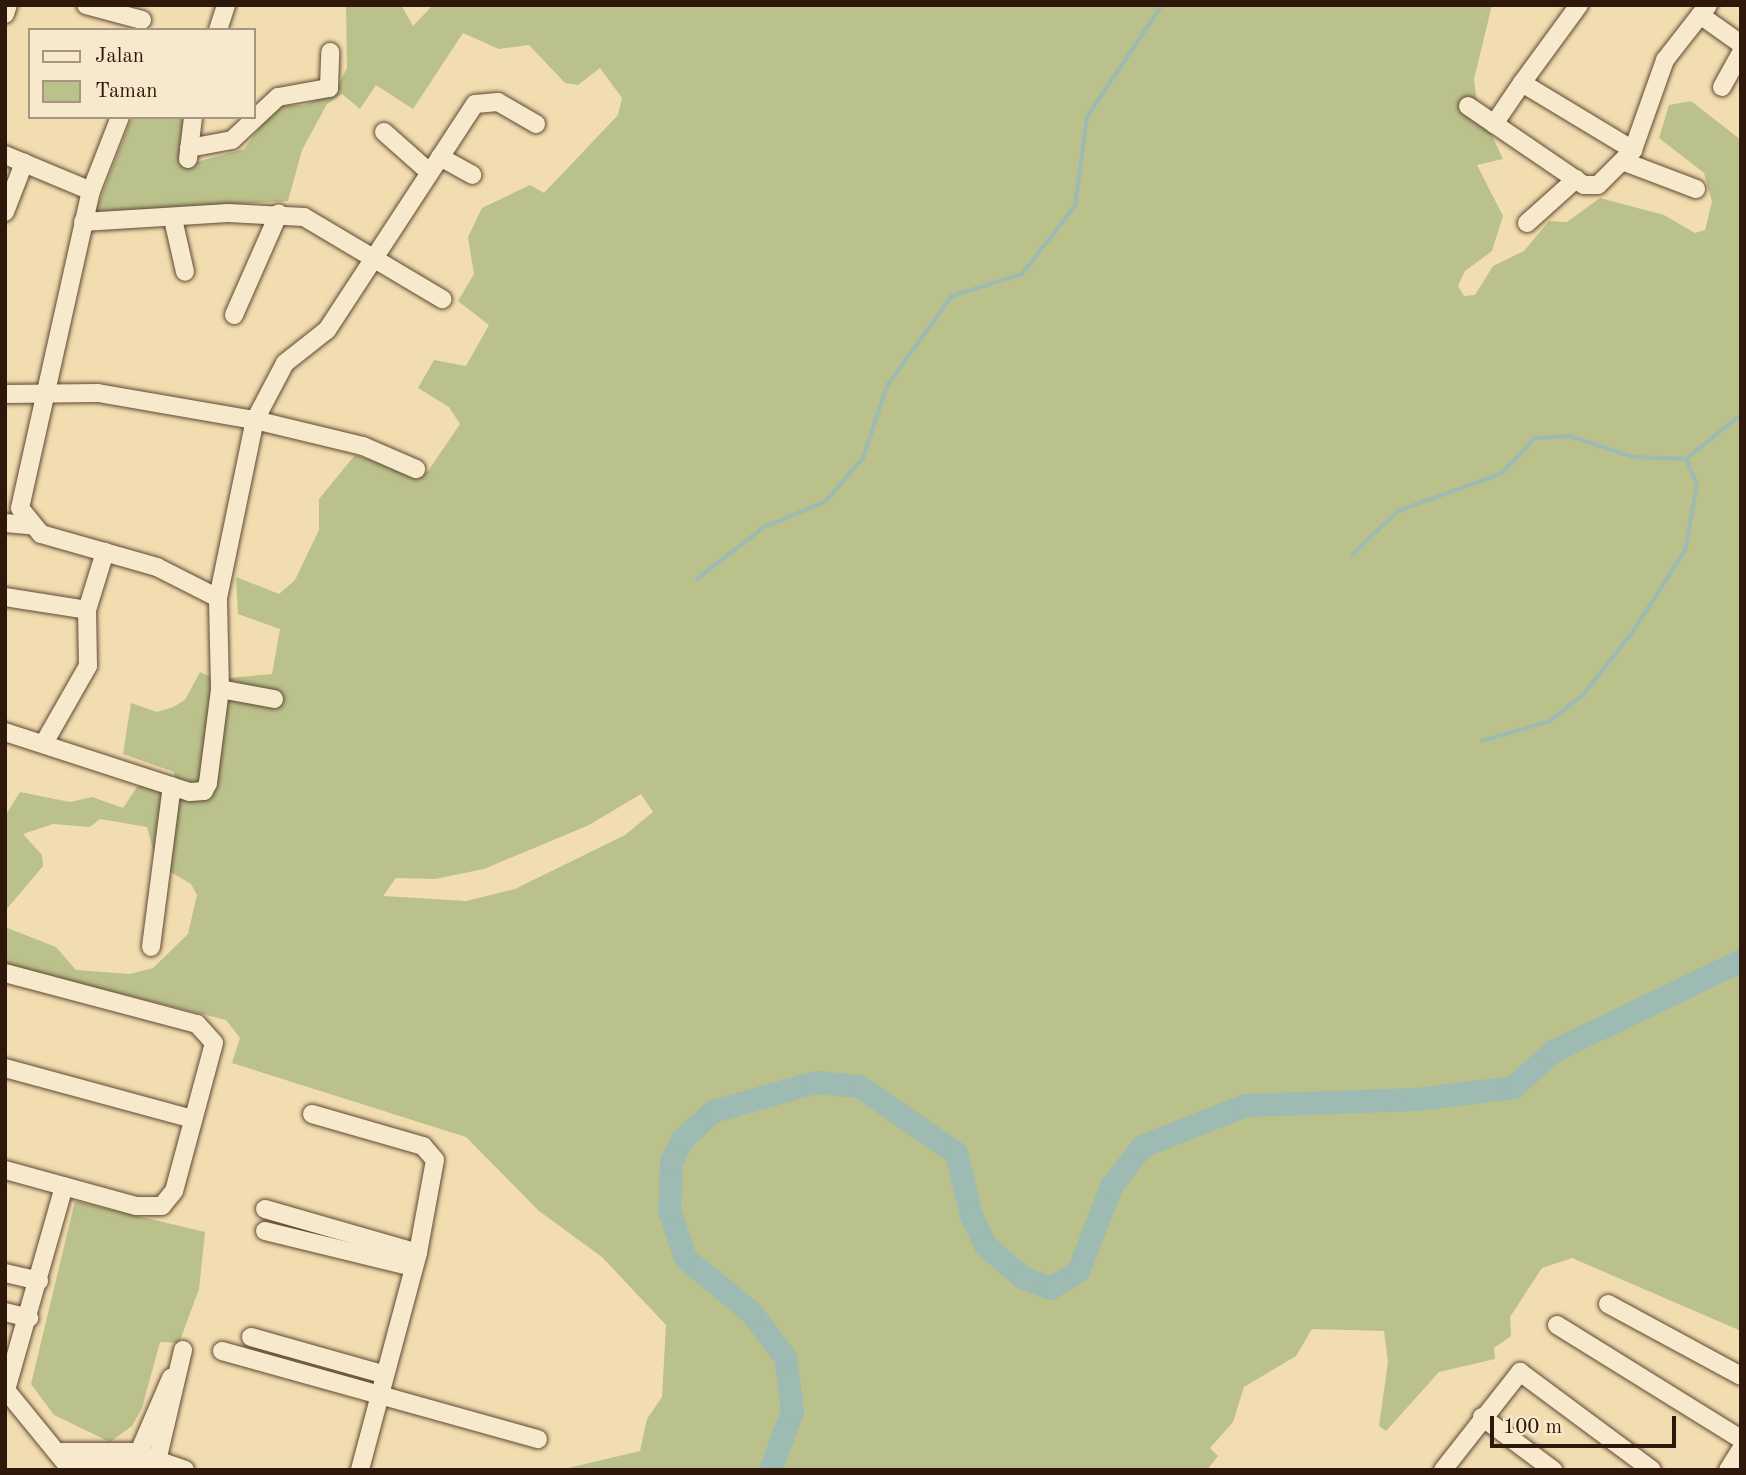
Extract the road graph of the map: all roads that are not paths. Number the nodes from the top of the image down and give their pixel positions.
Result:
1 (8, 5) edge
2 (86, 5) edge
3 (226, 5) edge
4 (1580, 5) edge
5 (1704, 10) edge
6 (5, 14) edge
7 (142, 18) edge
8 (219, 28) edge
9 (1741, 44) edge
10 (330, 52) dead end
11 (1741, 53) edge
12 (1522, 83) junction
13 (1722, 87) dead end
14 (1468, 106) dead end
15 (256, 118) edge
16 (119, 119) edge
17 (193, 119) edge
18 (254, 119) edge
19 (536, 124) dead end
20 (1494, 124) junction
21 (384, 132) dead end
22 (5, 155) edge
23 (1629, 156) junction
24 (440, 157) junction
25 (24, 163) junction
26 (429, 172) junction
27 (472, 176) dead end
28 (1576, 179) junction
29 (1696, 189) dead end
30 (91, 191) junction
31 (5, 212) edge
32 (279, 213) junction
33 (173, 219) junction
34 (83, 222) junction
35 (1527, 223) dead end
36 (372, 254) junction
37 (185, 272) dead end
38 (442, 299) dead end
39 (234, 316) dead end
40 (43, 392) junction
41 (5, 394) edge
42 (256, 420) junction
43 (416, 469) dead end
44 (5, 523) edge
45 (30, 525) junction
46 (105, 552) junction
47 (5, 597) edge
48 (218, 598) junction
49 (86, 610) junction
50 (220, 689) junction
51 (274, 699) dead end
52 (5, 732) edge
53 (44, 743) junction
54 (172, 786) junction
55 (151, 947) dead end
56 (5, 973) edge
57 (5, 1068) edge
58 (312, 1114) dead end
59 (193, 1119) junction
60 (5, 1170) edge
61 (64, 1186) junction
62 (265, 1209) dead end
63 (265, 1231) dead end
64 (416, 1260) junction
65 (5, 1273) edge
66 (39, 1281) junction
67 (1608, 1304) dead end
68 (5, 1312) edge
69 (29, 1318) junction
70 (1557, 1325) dead end
71 (251, 1337) dead end
72 (183, 1350) dead end
73 (222, 1351) dead end
74 (176, 1371) junction
75 (383, 1374) junction
76 (1741, 1376) edge
77 (6, 1390) edge
78 (377, 1396) junction
79 (1482, 1417) junction
80 (538, 1439) dead end
81 (1741, 1439) edge
82 (1741, 1449) edge
83 (139, 1452) junction
84 (157, 1461) junction
85 (67, 1463) edge
86 (1641, 1466) edge
87 (1446, 1469) edge
88 (103, 1470) edge
89 (185, 1470) edge
90 (360, 1470) edge
91 (1553, 1470) edge
92 (1728, 1470) edge

1 - 6 street
2 - 7 street
3 - 8 street
4 - 12 street
5 - 9 street
5 - 23 street
10 - 15 street
11 - 13 street
12 - 20 street
12 - 23 street
14 - 20 street
16 - 30 street
17 - 18 street
19 - 24 street
20 - 28 street
21 - 26 street
22 - 25 street
23 - 28 street
23 - 29 street
24 - 26 street
24 - 27 street
25 - 30 street
25 - 31 street
26 - 36 street
28 - 35 street
30 - 34 street
32 - 33 street
32 - 36 street
32 - 39 street
33 - 34 street
33 - 37 street
34 - 40 street
36 - 38 street
36 - 42 street
40 - 41 street
40 - 42 street
40 - 45 street
42 - 43 street
42 - 48 street
44 - 45 street
45 - 46 street
46 - 48 street
46 - 49 street
47 - 49 street
48 - 50 street
49 - 53 street
50 - 51 street
50 - 54 street
52 - 53 street
53 - 54 street
54 - 55 street
56 - 59 street
57 - 59 street
58 - 64 street
59 - 61 street
60 - 61 street
61 - 66 street
62 - 64 street
63 - 64 street
64 - 75 street
65 - 66 street
66 - 69 street
67 - 76 street
68 - 69 street
69 - 77 street
70 - 81 street
71 - 75 street
72 - 74 street
73 - 78 street
74 - 83 street
74 - 84 street
75 - 78 street
77 - 85 street
78 - 80 street
78 - 90 street
79 - 86 street
79 - 87 street
79 - 91 street
82 - 92 street
83 - 84 street
83 - 85 street
84 - 88 street
84 - 89 street
85 - 88 street

